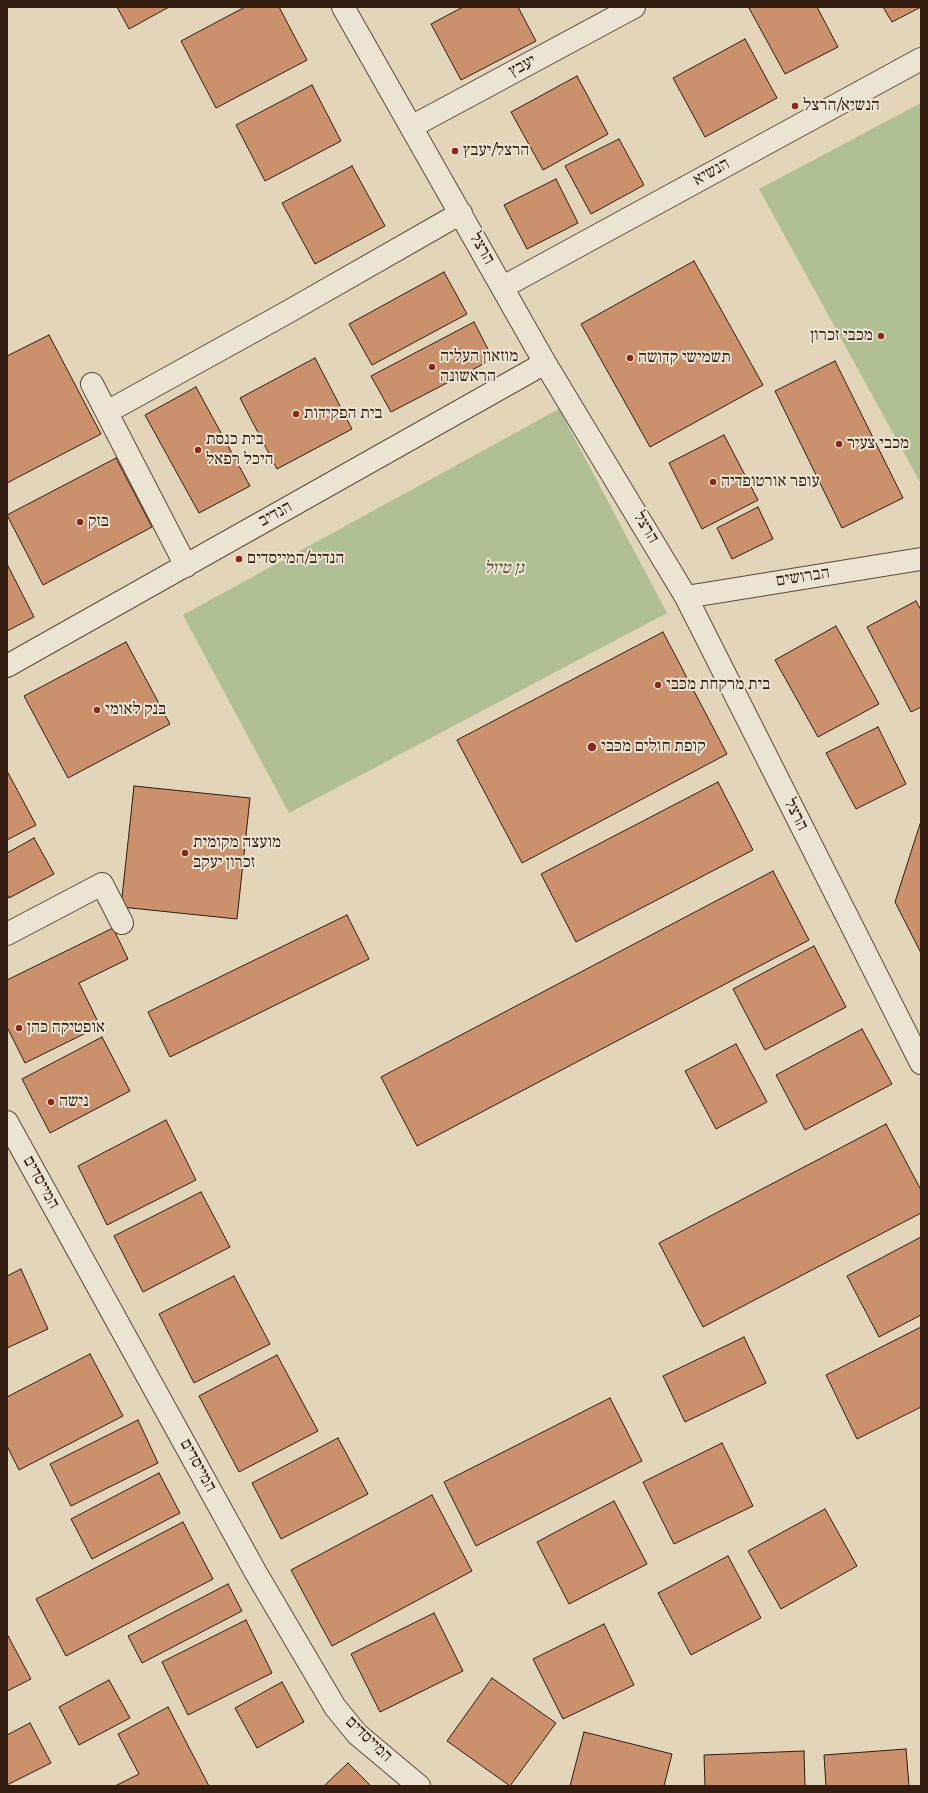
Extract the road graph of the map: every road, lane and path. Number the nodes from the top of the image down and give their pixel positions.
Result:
1 (343, 7) edge
2 (634, 7) edge
3 (921, 59) edge
4 (411, 127) junction
5 (461, 213) junction
6 (503, 288) junction
7 (545, 363) junction
8 (92, 384) dead end
9 (107, 412) junction
10 (921, 559) edge
11 (186, 566) junction
12 (686, 597) junction
13 (7, 666) edge
14 (122, 923) dead end
15 (7, 934) edge
16 (921, 1063) edge
17 (7, 1122) edge
18 (418, 1786) edge

1 - 4 street, הרצל
2 - 4 street, יעבץ
3 - 6 street, הנשיא
4 - 5 street, הרצל
5 - 6 street, הרצל
5 - 9 street
6 - 7 street, הרצל
7 - 11 street, הנדיב
7 - 12 street, הרצל
8 - 9 street
9 - 11 street
10 - 12 street, הברושים
11 - 13 street, הנדיב
12 - 16 street, הרצל
14 - 15 street
17 - 18 street, המייסדים

